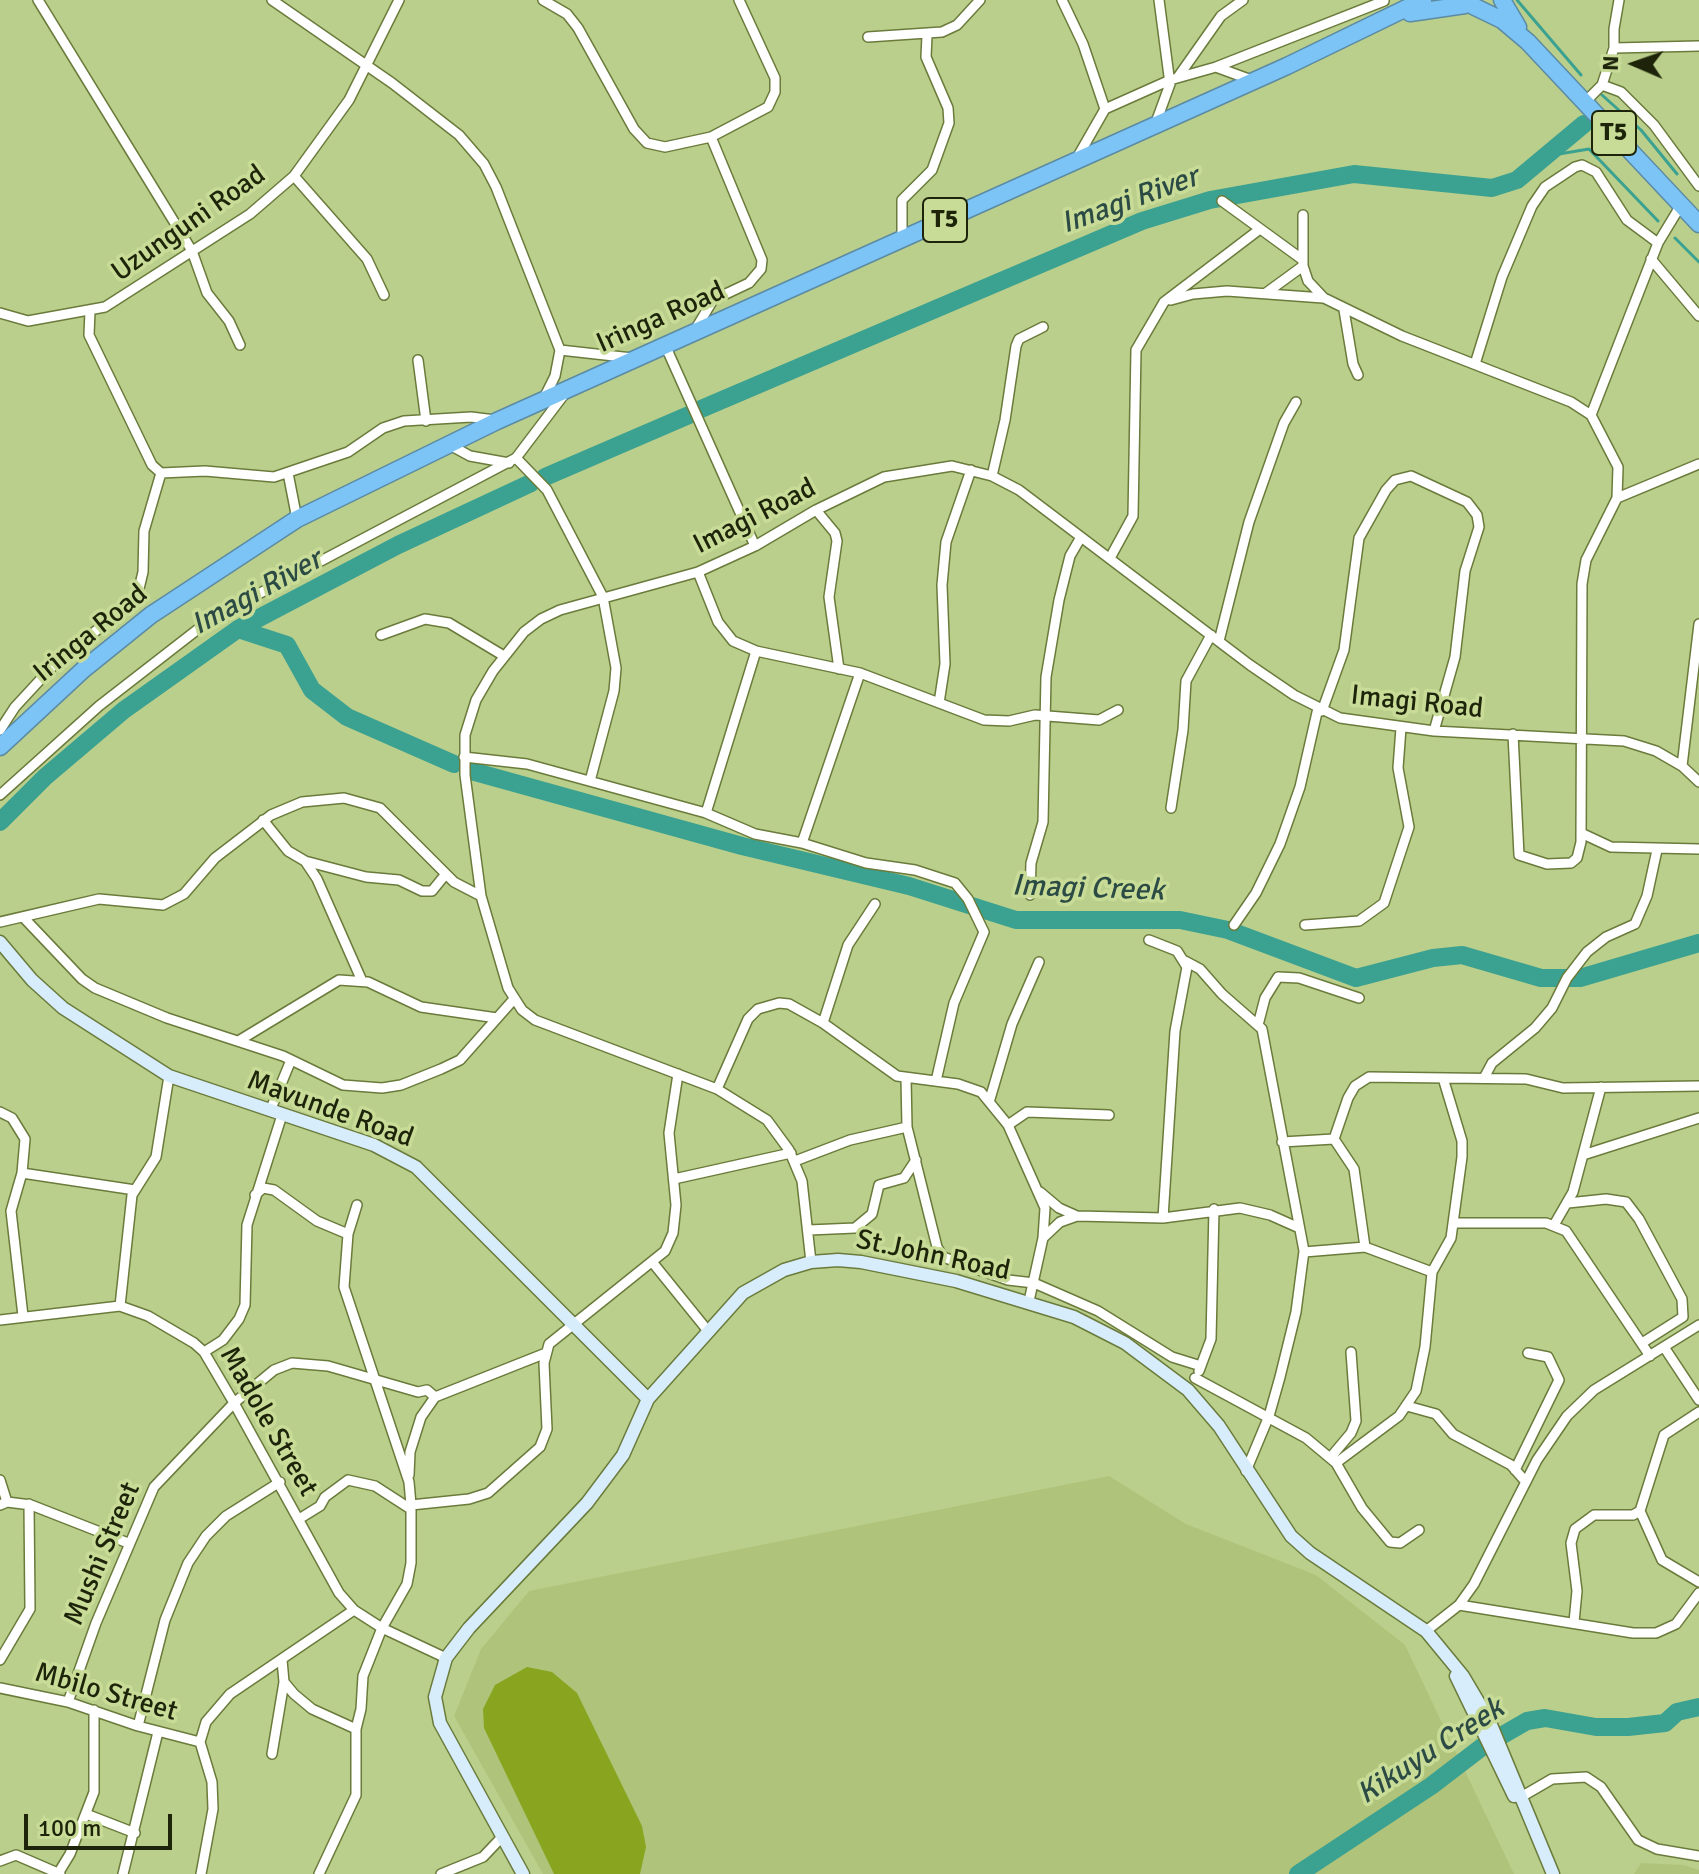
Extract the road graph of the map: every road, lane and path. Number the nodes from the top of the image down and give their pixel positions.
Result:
1 (38, 0) edge
2 (272, 0) edge
3 (399, 0) edge
4 (543, 0) edge
5 (739, 0) edge
6 (980, 0) edge
7 (1062, 0) edge
8 (1159, 0) edge
9 (1243, 0) edge
10 (1423, 0) edge
11 (1502, 0) edge
12 (1619, 0) edge
13 (1384, 1) edge
14 (1471, 3) edge
15 (1389, 19) junction
16 (927, 36) junction
17 (868, 37) dead end
18 (1528, 42) junction
19 (1699, 46) edge
20 (1614, 48) junction
21 (368, 64) junction
22 (1216, 67) junction
23 (1174, 78) junction
24 (1254, 81) junction
25 (1602, 85) junction
26 (1585, 102) junction
27 (1105, 109) junction
28 (1155, 125) junction
29 (711, 137) junction
30 (1075, 161) junction
31 (294, 176) junction
32 (1699, 186) edge
33 (1222, 201) dead end
34 (1681, 205) junction
35 (1303, 215) dead end
36 (1699, 224) edge
37 (1260, 229) junction
38 (902, 239) junction
39 (1658, 243) junction
40 (192, 251) junction
41 (1651, 259) junction
42 (1303, 263) junction
43 (1266, 293) junction
44 (384, 295) dead end
45 (1324, 298) junction
46 (1164, 302) junction
47 (1344, 310) junction
48 (90, 311) junction
49 (0, 313) edge
50 (1699, 316) edge
51 (1043, 327) dead end
52 (693, 333) junction
53 (240, 345) dead end
54 (665, 345) junction
55 (560, 350) junction
56 (636, 358) junction
57 (418, 360) dead end
58 (1475, 364) junction
59 (1358, 375) dead end
60 (567, 389) junction
61 (543, 400) junction
62 (1296, 402) dead end
63 (1591, 415) junction
64 (426, 421) junction
65 (497, 421) junction
66 (448, 444) junction
67 (512, 460) junction
68 (1699, 464) edge
69 (971, 470) junction
70 (161, 473) junction
71 (288, 473) junction
72 (992, 476) junction
73 (1617, 498) junction
74 (816, 510) junction
75 (297, 519) junction
76 (1081, 537) junction
77 (755, 546) junction
78 (1110, 558) junction
79 (698, 572) junction
80 (603, 597) junction
81 (1699, 624) edge
82 (381, 635) dead end
83 (1215, 638) junction
84 (756, 651) junction
85 (504, 656) junction
86 (839, 669) junction
87 (860, 673) junction
88 (939, 703) junction
89 (1118, 710) dead end
90 (1320, 710) junction
91 (1045, 717) junction
92 (1401, 728) junction
93 (0, 730) edge
94 (1434, 731) junction
95 (1513, 734) junction
96 (1579, 737) junction
97 (0, 747) edge
98 (464, 757) junction
99 (1682, 766) junction
100 (590, 781) junction
101 (1699, 782) edge
102 (0, 795) edge
103 (1171, 808) dead end
104 (706, 813) junction
105 (263, 820) junction
106 (1581, 833) junction
107 (802, 843) junction
108 (1699, 849) edge
109 (1657, 850) junction
110 (305, 861) junction
111 (445, 875) junction
112 (1030, 895) dead end
113 (481, 896) junction
114 (875, 904) dead end
115 (24, 918) junction
116 (0, 922) edge
117 (1234, 925) dead end
118 (1305, 925) dead end
119 (1149, 940) dead end
120 (0, 942) edge
121 (1185, 961) junction
122 (1039, 962) dead end
123 (362, 981) junction
124 (1359, 998) dead end
125 (514, 999) junction
126 (497, 1018) junction
127 (823, 1023) junction
128 (1258, 1025) junction
129 (240, 1040) junction
130 (291, 1060) junction
131 (678, 1074) junction
132 (169, 1076) junction
133 (906, 1078) junction
134 (1443, 1078) junction
135 (1484, 1078) junction
136 (936, 1081) junction
137 (1699, 1086) edge
138 (1601, 1087) junction
139 (717, 1089) junction
140 (990, 1099) junction
141 (0, 1112) edge
142 (276, 1113) junction
143 (1109, 1115) dead end
144 (1699, 1118) edge
145 (1008, 1125) junction
146 (907, 1127) junction
147 (1334, 1139) junction
148 (1282, 1142) junction
149 (1583, 1155) junction
150 (793, 1157) junction
151 (916, 1160) junction
152 (22, 1173) junction
153 (674, 1179) junction
154 (135, 1190) junction
155 (1039, 1190) junction
156 (254, 1196) junction
157 (1568, 1203) junction
158 (357, 1205) dead end
159 (1214, 1209) junction
160 (1077, 1216) junction
161 (1163, 1218) junction
162 (1453, 1223) junction
163 (1554, 1225) junction
164 (1297, 1227) junction
165 (809, 1230) junction
166 (348, 1234) junction
167 (1043, 1238) junction
168 (1365, 1247) junction
169 (1304, 1252) junction
170 (811, 1262) junction
171 (653, 1263) junction
172 (1432, 1272) junction
173 (1034, 1283) junction
174 (1029, 1301) junction
175 (120, 1306) junction
176 (23, 1316) junction
177 (0, 1320) edge
178 (575, 1324) junction
179 (1699, 1325) edge
180 (708, 1331) junction
181 (1642, 1343) junction
182 (1664, 1347) junction
183 (204, 1352) junction
184 (1351, 1352) dead end
185 (546, 1353) junction
186 (1528, 1353) dead end
187 (1650, 1356) junction
188 (1201, 1366) junction
189 (1195, 1378) junction
190 (376, 1380) junction
191 (1188, 1390) junction
192 (435, 1397) junction
193 (648, 1399) junction
194 (1699, 1400) edge
195 (234, 1403) junction
196 (1407, 1406) junction
197 (1699, 1412) edge
198 (1269, 1416) junction
199 (1333, 1460) junction
200 (1515, 1470) junction
201 (1246, 1471) junction
202 (0, 1480) edge
203 (280, 1482) junction
204 (409, 1482) junction
205 (1526, 1482) junction
206 (4, 1503) edge
207 (29, 1504) junction
208 (410, 1506) junction
209 (1640, 1511) junction
210 (299, 1519) junction
211 (1419, 1530) dead end
212 (128, 1543) junction
213 (1699, 1582) edge
214 (1699, 1593) edge
215 (1459, 1605) junction
216 (354, 1610) junction
217 (1574, 1622) junction
218 (382, 1628) junction
219 (1426, 1631) junction
220 (446, 1658) junction
221 (0, 1660) edge
222 (282, 1660) junction
223 (284, 1682) junction
224 (0, 1688) edge
225 (68, 1702) junction
226 (94, 1710) junction
227 (138, 1726) junction
228 (356, 1729) junction
229 (158, 1732) junction
230 (200, 1742) junction
231 (272, 1754) dead end
232 (1504, 1767) junction
233 (1521, 1797) junction
234 (86, 1814) junction
235 (1534, 1830) junction
236 (135, 1833) junction
237 (501, 1838) junction
238 (1699, 1856) edge
239 (0, 1861) edge
240 (59, 1873) edge
241 (123, 1874) edge
242 (201, 1874) edge
243 (319, 1874) edge
244 (441, 1874) edge
245 (523, 1874) edge
246 (1553, 1874) edge

1 - 40 street
2 - 21 street
3 - 21 street, Uzunguni Road
4 - 29 street
5 - 29 street
6 - 16 street
7 - 27 street
8 - 23 street
9 - 23 street
10 - 15 highway, T5
11 - 18 highway, T5
12 - 20 street
13 - 15 street
13 - 22 street
14 - 15 highway, T5
14 - 18 highway, T5
15 - 24 highway, Iringa Road / T5
16 - 17 street
16 - 38 street
18 - 26 highway, T5
19 - 20 street
20 - 25 street
21 - 31 street, Uzunguni Road
21 - 55 street
22 - 23 street
22 - 24 street
23 - 27 street
23 - 28 street
24 - 28 highway, Iringa Road / T5
25 - 26 street
25 - 32 street
26 - 34 highway, T5
27 - 30 street
28 - 30 highway, Iringa Road / T5
29 - 52 street
30 - 38 highway, Iringa Road / T5
31 - 40 street, Uzunguni Road
31 - 44 street
33 - 37 street
34 - 36 highway, T5
34 - 39 street
35 - 42 street
37 - 42 street
37 - 46 street
38 - 52 highway, Iringa Road / T5
39 - 41 street
39 - 58 street
40 - 48 street, Uzunguni Road
40 - 53 street
41 - 50 street
41 - 63 street
42 - 43 street
42 - 45 street
43 - 45 street
43 - 46 street
45 - 47 street
46 - 78 street
47 - 58 street
47 - 59 street
48 - 49 street, Uzunguni Road
48 - 70 street
51 - 72 street
52 - 54 highway, Iringa Road / T5
54 - 56 highway, Iringa Road / T5
54 - 77 street
55 - 56 street
55 - 61 street
56 - 60 highway, Iringa Road / T5
57 - 64 street
58 - 63 street
60 - 61 highway, Iringa Road / T5
60 - 67 street
61 - 65 highway, Iringa Road / T5
62 - 83 street
63 - 73 street
64 - 65 street
64 - 71 street
65 - 66 highway, Iringa Road / T5
66 - 67 street
66 - 75 highway, Iringa Road / T5
67 - 80 street
67 - 102 street
68 - 73 street
69 - 72 street, Imagi Road
69 - 74 street, Imagi Road
69 - 88 street
70 - 71 street
70 - 93 street
71 - 75 street
72 - 76 street, Imagi Road
73 - 96 street
74 - 77 street, Imagi Road
74 - 86 street
75 - 97 highway, Iringa Road / T5
76 - 78 street, Imagi Road
76 - 91 street
77 - 79 street, Imagi Road
78 - 83 street, Imagi Road
79 - 80 street, Imagi Road
79 - 84 street
80 - 85 street, Imagi Road
80 - 100 street
81 - 99 street
82 - 85 street
83 - 90 street, Imagi Road
83 - 103 street
84 - 86 street
84 - 104 street
85 - 98 street, Imagi Road
86 - 87 street
87 - 88 street
87 - 107 street
88 - 91 street
89 - 91 street
90 - 92 street, Imagi Road
90 - 94 street
90 - 117 street
91 - 112 street
92 - 94 street, Imagi Road
92 - 118 street
94 - 95 street, Imagi Road
95 - 96 street, Imagi Road
95 - 106 street
96 - 99 street, Imagi Road
96 - 106 street
98 - 100 street
98 - 113 street, Imagi Road
99 - 101 street, Imagi Road
100 - 104 street
104 - 107 street
105 - 110 street
105 - 111 street
105 - 115 street
106 - 109 street
107 - 136 street
108 - 109 street
109 - 135 street
110 - 111 street
110 - 123 street
111 - 113 street
113 - 125 street, Imagi Road
114 - 127 street
115 - 116 street
115 - 129 street
119 - 121 street
120 - 132 street, Mavunde Road
121 - 128 street
121 - 161 street
122 - 140 street
123 - 126 street
123 - 129 street
124 - 128 street
125 - 126 street
125 - 131 street, Imagi Road
126 - 130 street
127 - 133 street
127 - 139 street
128 - 148 street
129 - 130 street
130 - 142 street
131 - 139 street, Imagi Road
131 - 153 street
132 - 142 street, Mavunde Road
132 - 154 street
133 - 136 street
133 - 146 street
134 - 135 street
134 - 147 street
134 - 162 street
135 - 138 street
136 - 140 street
137 - 138 street
138 - 149 street
139 - 150 street, Imagi Road
140 - 145 street
141 - 152 street
142 - 156 street
142 - 178 street, Mavunde Road
143 - 145 street
144 - 149 street
145 - 155 street
146 - 150 street
146 - 151 street
147 - 148 street
147 - 168 street
148 - 164 street
149 - 157 street
150 - 153 street
150 - 165 street, Imagi Road
151 - 165 street
151 - 173 street
152 - 154 street
152 - 176 street
153 - 171 street
154 - 175 street
155 - 160 street
155 - 167 street
156 - 166 street
156 - 183 street
157 - 163 street
157 - 181 street
158 - 166 street
159 - 161 street
159 - 164 street
159 - 188 street
160 - 161 street
160 - 167 street
162 - 163 street
162 - 172 street
163 - 181 street
164 - 169 street
165 - 170 street, Imagi Road
166 - 190 street
167 - 173 street
168 - 169 street
168 - 172 street
169 - 198 street
170 - 174 street, St.John Road
170 - 180 street, St.John Road
171 - 178 street
171 - 180 street
172 - 196 street
173 - 174 street
173 - 188 street
174 - 191 street, St.John Road
175 - 176 street, Madole Street
175 - 183 street, Madole Street
176 - 177 street, Madole Street
178 - 185 street
178 - 193 street, Mavunde Road
179 - 182 street
180 - 193 street, St.John Road
181 - 187 street
182 - 187 street
182 - 194 street
183 - 195 street, Madole Street
184 - 199 street
185 - 192 street
185 - 208 street
186 - 200 street
187 - 205 street
188 - 189 street
189 - 191 street
189 - 198 street
190 - 192 street, Mushi Street
190 - 195 street, Mushi Street
190 - 204 street
191 - 201 street, St.John Road
192 - 204 street
193 - 220 street, St.John Road
195 - 203 street, Madole Street
195 - 212 street, Mushi Street
196 - 199 street
196 - 200 street
197 - 209 street
198 - 199 street
198 - 201 street
199 - 211 street
200 - 205 street
201 - 219 street, St.John Road
202 - 206 street
203 - 210 street, Madole Street
203 - 227 street
204 - 208 street
205 - 215 street
206 - 207 street
207 - 212 street
207 - 221 street
208 - 210 street
208 - 218 street
209 - 213 street
209 - 217 street
210 - 216 street, Madole Street
212 - 225 street, Mushi Street
214 - 217 street
215 - 217 street
215 - 219 street
216 - 218 street, Madole Street
216 - 222 street
218 - 220 street, Madole Street
218 - 228 street
219 - 232 street, St.John Road
220 - 237 street, St.John Road
222 - 223 street
222 - 230 street
223 - 228 street
223 - 231 street
224 - 225 street, Mbilo Street
225 - 226 street, Mbilo Street
226 - 227 street, Mbilo Street
226 - 234 street
227 - 229 street, Mbilo Street
228 - 243 street
229 - 230 street, Mbilo Street
229 - 236 street
230 - 242 street
232 - 233 street
232 - 235 street
233 - 235 street
233 - 238 street
234 - 236 street
234 - 240 street
235 - 246 street
236 - 241 street
237 - 244 street
237 - 245 street, St.John Road
239 - 240 street

